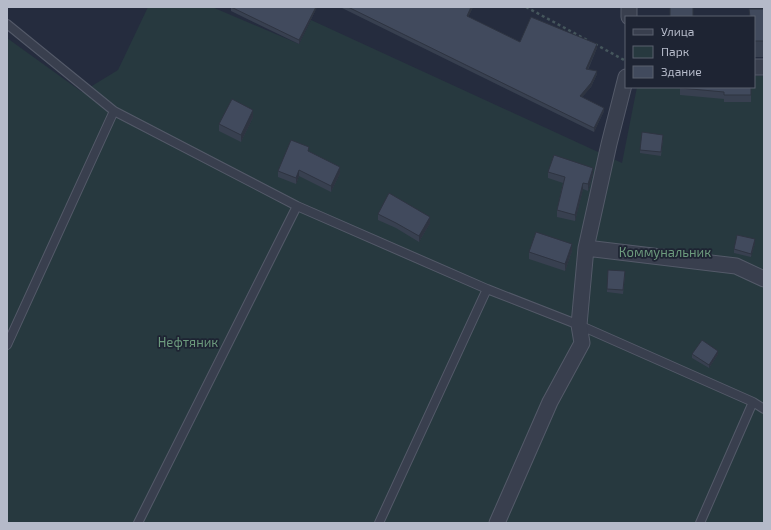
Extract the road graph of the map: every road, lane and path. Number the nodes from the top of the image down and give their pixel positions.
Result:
1 (526, 7) edge
2 (7, 24) edge
3 (625, 60) edge
4 (625, 81) edge
5 (114, 111) junction
6 (298, 206) junction
7 (586, 248) junction
8 (764, 279) edge
9 (487, 290) junction
10 (580, 325) junction
11 (7, 345) edge
12 (753, 402) junction
13 (764, 408) edge
14 (138, 523) edge
15 (379, 523) edge
16 (497, 523) edge
17 (700, 523) edge

1 - 3 path
2 - 5 lane
4 - 7 street
5 - 6 lane
5 - 11 lane
6 - 9 lane
6 - 14 lane
7 - 8 street
7 - 10 street
9 - 10 lane
9 - 15 lane
10 - 12 lane
10 - 16 street
12 - 13 lane
12 - 17 lane

